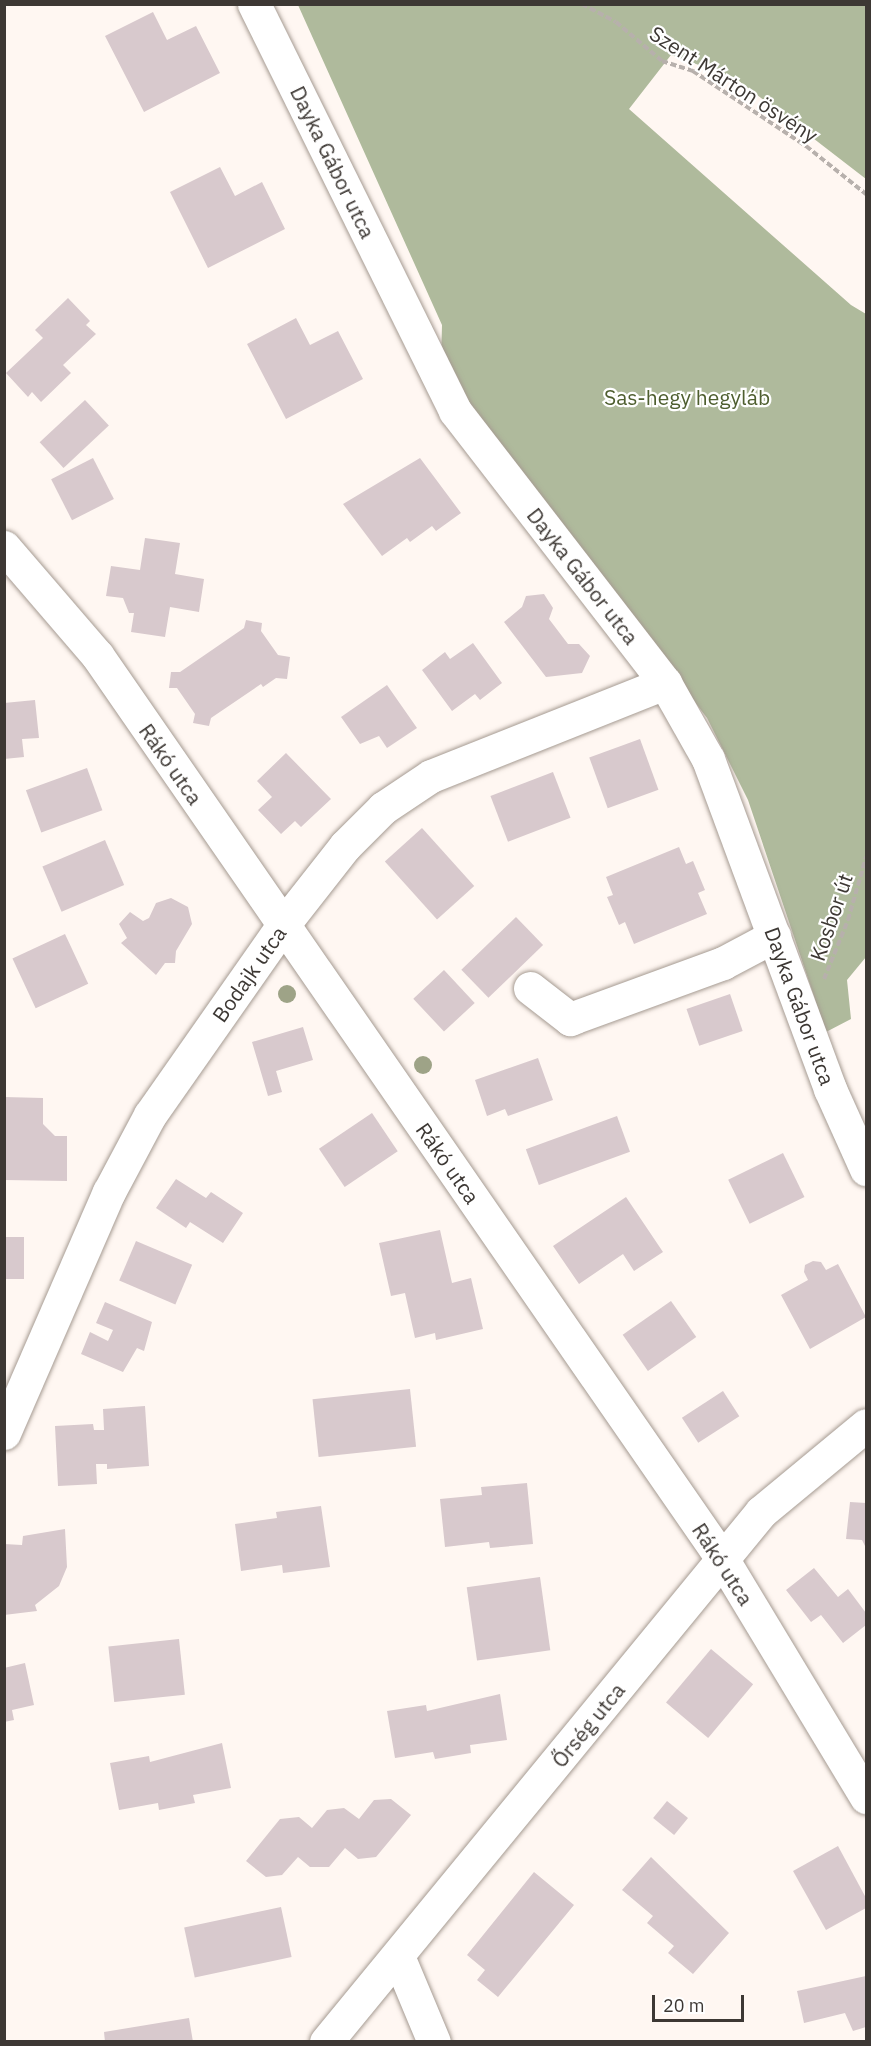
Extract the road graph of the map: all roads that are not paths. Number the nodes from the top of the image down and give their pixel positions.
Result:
1 (254, 4) edge
2 (4, 547) edge
3 (664, 683) junction
4 (283, 925) junction
5 (774, 936) junction
6 (530, 988) dead end
7 (867, 1169) edge
8 (867, 1425) edge
9 (4, 1433) edge
10 (723, 1560) junction
11 (867, 1797) edge
12 (398, 1956) junction
13 (326, 2042) edge
14 (434, 2042) edge

1 - 3 street, Dayka Gábor utca
2 - 4 street, Rákó utca
3 - 4 street, Bodajk utca
3 - 5 street, Dayka Gábor utca
4 - 9 street, Bodajk utca
4 - 10 street, Rákó utca
5 - 6 street
5 - 7 street, Dayka Gábor utca
8 - 10 street, Őrség utca
10 - 11 street, Rákó utca
10 - 12 street, Őrség utca
12 - 13 street, Őrség utca
12 - 14 street

